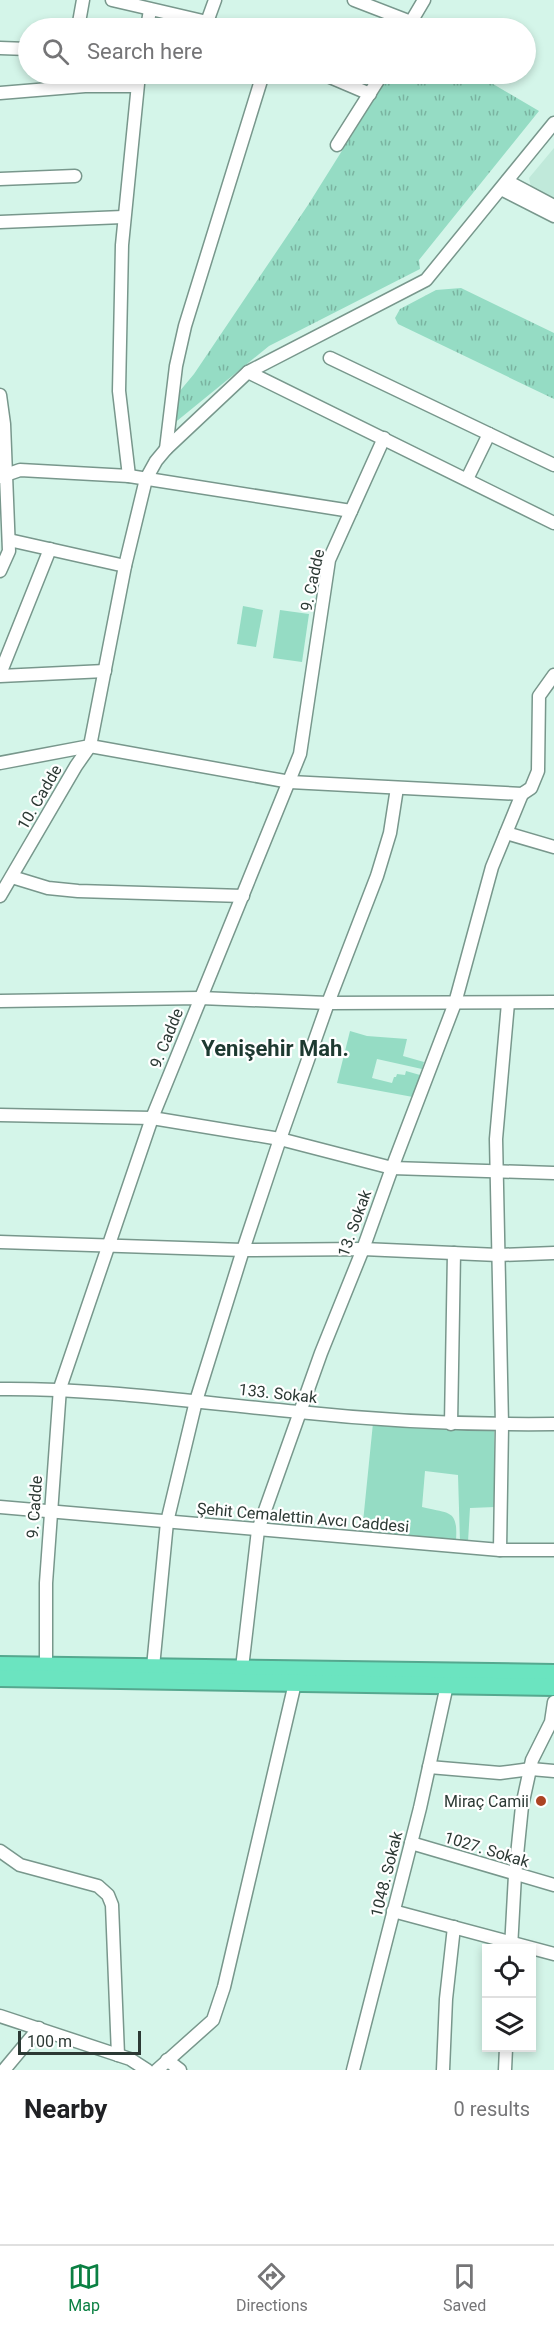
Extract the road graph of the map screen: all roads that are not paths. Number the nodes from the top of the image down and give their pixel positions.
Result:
1 (83, 0) edge
2 (112, 0) edge
3 (214, 0) edge
4 (354, 0) edge
5 (423, 0) edge
6 (150, 10) junction
7 (80, 18) edge
8 (149, 18) edge
9 (188, 18) edge
10 (208, 18) edge
11 (394, 18) edge
12 (414, 18) edge
13 (0, 48) edge
14 (18, 49) edge
15 (103, 84) edge
16 (138, 84) edge
17 (260, 84) edge
18 (346, 84) edge
19 (376, 84) edge
20 (0, 93) edge
21 (370, 94) junction
22 (554, 123) edge
23 (337, 145) dead end
24 (75, 176) dead end
25 (0, 179) edge
26 (504, 185) junction
27 (554, 206) edge
28 (554, 216) edge
29 (123, 217) junction
30 (0, 222) edge
31 (330, 358) dead end
32 (248, 372) junction
33 (0, 395) edge
34 (1, 408) edge
35 (489, 434) junction
36 (384, 438) junction
37 (166, 448) junction
38 (554, 465) edge
39 (3, 476) edge
40 (129, 476) junction
41 (146, 479) junction
42 (467, 479) junction
43 (351, 511) junction
44 (554, 523) edge
45 (9, 540) junction
46 (50, 549) junction
47 (125, 566) junction
48 (0, 571) edge
49 (105, 671) junction
50 (0, 675) edge
51 (554, 675) edge
52 (90, 746) junction
53 (0, 763) edge
54 (290, 782) junction
55 (397, 788) junction
56 (522, 795) junction
57 (506, 833) junction
58 (554, 847) edge
59 (12, 877) junction
60 (0, 896) edge
61 (243, 896) junction
62 (200, 998) junction
63 (0, 1001) edge
64 (554, 1002) edge
65 (328, 1003) junction
66 (455, 1003) junction
67 (508, 1003) junction
68 (0, 1115) edge
69 (152, 1118) junction
70 (280, 1139) junction
71 (392, 1168) junction
72 (497, 1171) junction
73 (554, 1173) edge
74 (0, 1242) edge
75 (108, 1245) junction
76 (363, 1249) junction
77 (243, 1250) junction
78 (454, 1253) junction
79 (554, 1253) edge
80 (498, 1255) junction
81 (60, 1388) junction
82 (0, 1389) edge
83 (196, 1401) junction
84 (300, 1413) junction
85 (452, 1424) junction
86 (554, 1424) edge
87 (502, 1425) junction
88 (0, 1507) edge
89 (50, 1511) junction
90 (167, 1522) junction
91 (258, 1530) junction
92 (500, 1550) junction
93 (554, 1550) edge
94 (0, 1665) edge
95 (46, 1666) junction
96 (153, 1667) junction
97 (242, 1668) junction
98 (554, 1673) edge
99 (0, 1678) edge
100 (295, 1683) junction
101 (447, 1685) junction
102 (554, 1687) edge
103 (554, 1701) edge
104 (429, 1767) junction
105 (531, 1769) junction
106 (554, 1771) edge
107 (411, 1843) junction
108 (0, 1851) edge
109 (515, 1875) junction
110 (554, 1885) edge
111 (393, 1911) junction
112 (454, 1927) junction
113 (506, 1944) edge
114 (512, 1944) edge
115 (536, 1951) edge
116 (554, 1954) edge
117 (0, 2016) edge
118 (39, 2028) junction
119 (506, 2052) edge
120 (118, 2055) junction
121 (167, 2060) junction
122 (4, 2070) edge
123 (147, 2070) edge
124 (157, 2070) edge
125 (180, 2070) edge
126 (352, 2070) edge
127 (443, 2070) edge
128 (505, 2070) edge

1 - 7 street
2 - 6 street
3 - 10 street
4 - 11 street
5 - 12 street
6 - 8 street
6 - 9 street
13 - 14 street
15 - 20 street
16 - 29 street
17 - 37 street
18 - 21 street
19 - 21 street
21 - 23 street
22 - 26 street
24 - 25 street
26 - 27 street
26 - 28 street
26 - 32 street
29 - 30 street
29 - 40 street
31 - 35 street
32 - 36 street
32 - 37 street
33 - 34 street
34 - 39 street
35 - 38 street
35 - 42 street
36 - 42 street
36 - 43 street, 9. Cadde
37 - 41 street
39 - 40 street
39 - 45 street
40 - 41 street
41 - 43 street
41 - 47 street
42 - 44 street
43 - 54 street, 9. Cadde
45 - 46 street
45 - 48 street
46 - 47 street
46 - 50 street
47 - 49 street
49 - 50 street
49 - 52 street
51 - 56 street, 13. Sokak
52 - 53 street
52 - 54 street
52 - 59 street, 10. Cadde
54 - 55 street
54 - 61 street, 9. Cadde
55 - 56 street
55 - 65 street
56 - 57 street, 13. Sokak
57 - 58 street
57 - 66 street, 13. Sokak
59 - 60 street, 10. Cadde
59 - 61 street
61 - 62 street, 9. Cadde
62 - 63 street
62 - 65 street
62 - 69 street, 9. Cadde
64 - 67 street
65 - 66 street
65 - 70 street
66 - 67 street
66 - 71 street, 13. Sokak
67 - 72 street
68 - 69 street
69 - 70 street
69 - 75 street, 9. Cadde
70 - 71 street
70 - 77 street
71 - 72 street
71 - 76 street, 13. Sokak
72 - 73 street
72 - 80 street
74 - 75 street
75 - 77 street
75 - 81 street, 9. Cadde
76 - 77 street
76 - 78 street
76 - 84 street, 13. Sokak
77 - 83 street
78 - 80 street
78 - 85 street
79 - 80 street
80 - 87 street
81 - 82 street, 133. Sokak
81 - 83 street, 133. Sokak
81 - 89 street, 9. Cadde
83 - 84 street, 133. Sokak
83 - 90 street
84 - 85 street, 133. Sokak
84 - 91 street, 13. Sokak
85 - 87 street, 133. Sokak
86 - 87 street, 133. Sokak
87 - 92 street
88 - 89 street, Şehit Cemalettin Avcı Caddesi
89 - 90 street, Şehit Cemalettin Avcı Caddesi
89 - 95 street, 9. Cadde
90 - 91 street, Şehit Cemalettin Avcı Caddesi
90 - 96 street
91 - 92 street, Şehit Cemalettin Avcı Caddesi
91 - 97 street, 13. Sokak
92 - 93 street, Şehit Cemalettin Avcı Caddesi
94 - 95 highway
95 - 96 highway
96 - 97 highway
97 - 98 highway
99 - 100 highway
100 - 101 highway
100 - 121 street
101 - 102 highway
101 - 104 street, 1048. Sokak
103 - 105 street
104 - 105 street
104 - 107 street, 1048. Sokak
105 - 106 street
105 - 109 street
107 - 109 street, 1027. Sokak
107 - 111 street, 1048. Sokak
108 - 120 street
109 - 110 street, 1027. Sokak
109 - 114 street
111 - 112 street
111 - 126 street, 1048. Sokak
112 - 113 street
112 - 127 street
115 - 116 street
117 - 118 street
118 - 120 street
118 - 122 street
119 - 128 street
120 - 123 street
121 - 124 street
121 - 125 street

